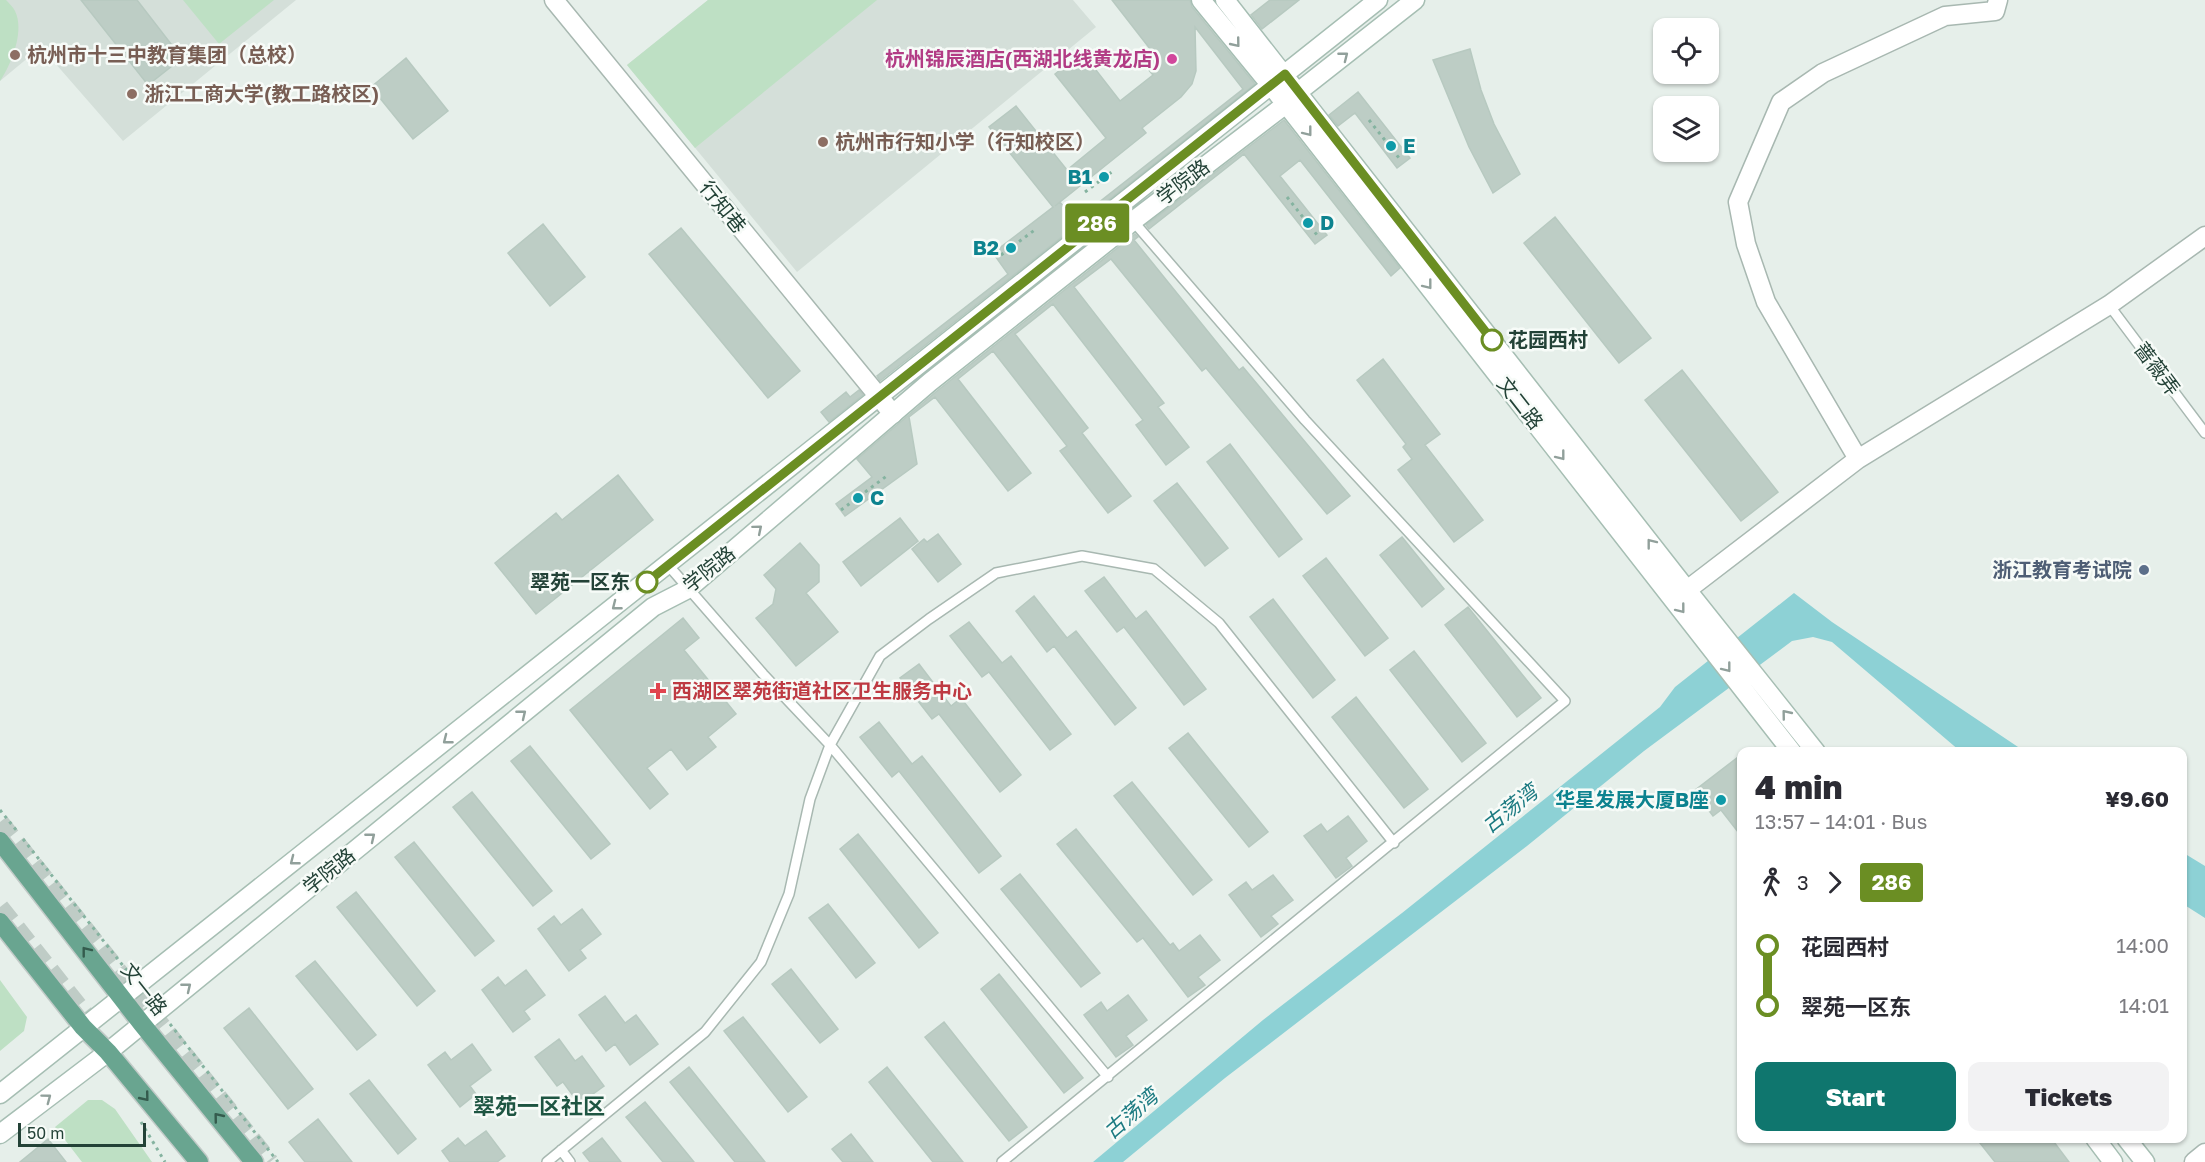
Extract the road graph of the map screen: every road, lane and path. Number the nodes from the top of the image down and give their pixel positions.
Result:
1 (554, 0) edge
2 (1201, 0) edge
3 (1225, 0) edge
4 (1378, 0) edge
5 (1415, 0) edge
6 (1998, 0) edge
7 (1285, 74) junction
8 (1270, 87) junction
9 (1292, 98) junction
10 (1370, 120) dead end
11 (1399, 158) dead end
12 (1113, 171) dead end
13 (1085, 192) dead end
14 (1287, 197) dead end
15 (1133, 220) junction
16 (1036, 229) dead end
17 (1317, 236) dead end
18 (2205, 236) edge
19 (1001, 255) dead end
20 (2109, 304) junction
21 (879, 396) junction
22 (893, 414) junction
23 (2205, 433) edge
24 (1858, 459) junction
25 (888, 475) dead end
26 (841, 510) dead end
27 (668, 565) junction
28 (688, 589) junction
29 (1687, 590) junction
30 (1719, 643) junction
31 (1750, 682) junction
32 (830, 745) junction
33 (1789, 747) edge
34 (1811, 747) edge
35 (0, 841) edge
36 (1394, 843) junction
37 (0, 922) edge
38 (122, 998) junction
39 (142, 1024) junction
40 (83, 1028) junction
41 (108, 1052) junction
42 (1108, 1077) junction
43 (0, 1094) edge
44 (0, 1134) edge
45 (2099, 1143) edge
46 (2130, 1143) edge
47 (561, 1150) junction
48 (2205, 1153) edge
49 (199, 1162) edge
50 (254, 1162) edge
51 (547, 1162) edge
52 (570, 1162) edge
53 (1002, 1162) edge
54 (2113, 1162) edge
55 (2145, 1162) edge
56 (2194, 1162) edge

1 - 21 main road, 行知巷
2 -> 8 main road, 文二路
3 - 7 main road, 文二路
4 - 7 main road, 学院路
9 -> 5 main road, 学院路
6 - 24 main road
7 - 8 main road, 学院路
7 - 9 main road, 文二路
8 - 9 main road, 文二路
8 - 21 main road, 学院路
9 - 15 main road, 学院路
29 -> 9 main road, 文二路
9 -> 30 main road, 文二路
10 - 11 path
12 - 13 path
14 - 17 path
15 - 22 main road, 学院路
15 - 36 lane
16 - 19 path
18 - 20 main road
20 - 23 lane, 蔷薇弄
20 - 24 main road
21 - 22 main road, 行知巷
21 - 27 main road, 学院路
28 -> 22 main road, 学院路
24 - 29 main road
25 - 26 path
27 - 28 lane
27 -> 38 main road, 学院路
28 - 32 lane
39 -> 28 main road, 学院路
29 - 30 main road, 文二路
30 - 31 main road, 文二路
31 - 33 main road, 文二路
34 -> 31 main road, 文二路
32 - 36 lane
32 - 42 lane
32 - 47 lane
38 -> 35 main road, 文一路
36 - 42 lane
37 - 40 main road
38 - 39 main road, 文一路
38 - 40 main road, 学院路
39 - 41 main road, 学院路
50 -> 39 main road, 文一路
40 - 41 main road
40 - 43 main road, 学院路
44 -> 41 main road, 学院路
41 -> 49 main road
42 - 53 lane
45 - 54 main road
46 - 55 main road
47 - 51 lane
47 - 52 lane
48 - 56 main road

